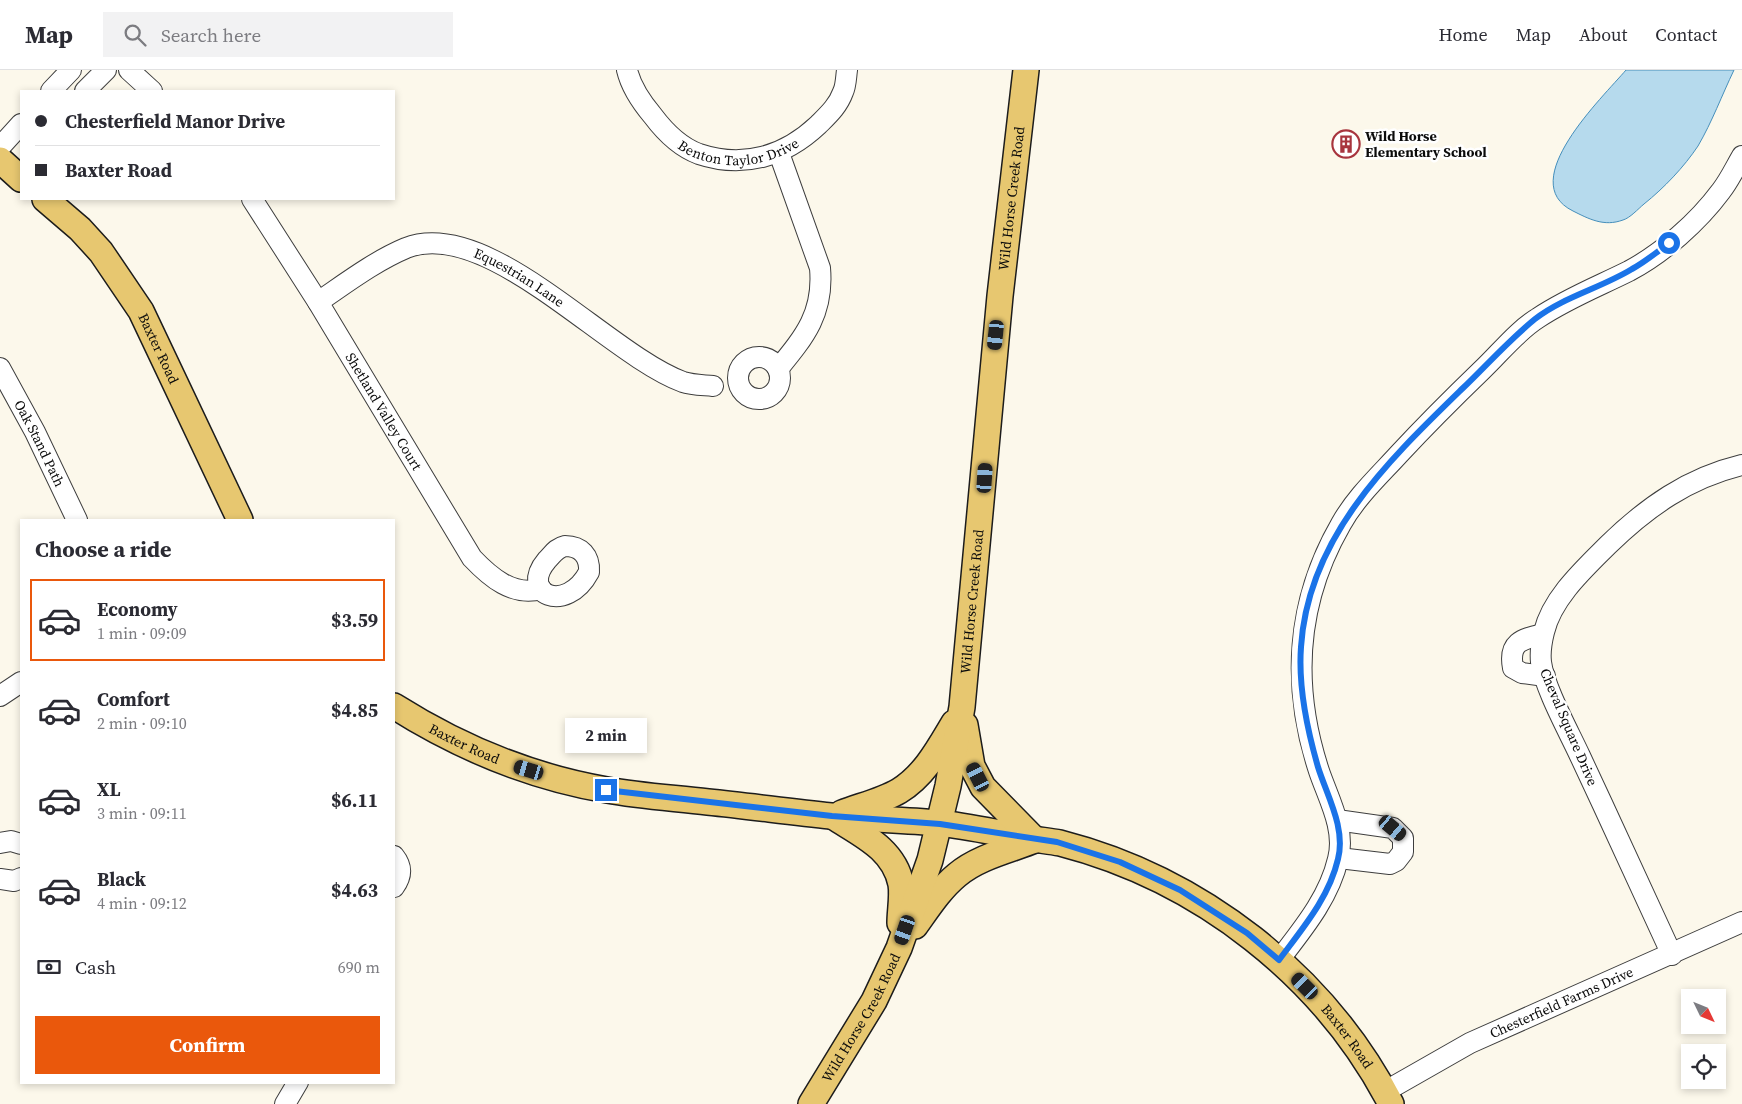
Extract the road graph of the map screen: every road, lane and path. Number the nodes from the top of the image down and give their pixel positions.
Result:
1 (71, 70) edge
2 (106, 70) edge
3 (129, 70) edge
4 (627, 70) edge
5 (847, 70) edge
6 (1026, 70) edge
7 (53, 90) edge
8 (87, 90) edge
9 (151, 90) edge
10 (20, 125) edge
11 (0, 147) edge
12 (779, 153) junction
13 (1742, 156) edge
14 (45, 200) edge
15 (253, 200) edge
16 (318, 302) junction
17 (0, 368) edge
18 (778, 369) junction
19 (724, 385) junction
20 (1742, 465) edge
21 (77, 519) edge
22 (240, 519) edge
23 (540, 589) dead end
24 (1543, 634) junction
25 (1545, 676) junction
26 (20, 683) edge
27 (0, 696) edge
28 (395, 707) edge
29 (962, 707) junction
30 (832, 816) junction
31 (1337, 820) junction
32 (940, 824) junction
33 (1035, 840) junction
34 (0, 843) edge
35 (20, 844) edge
36 (395, 858) edge
37 (1339, 858) junction
38 (20, 878) edge
39 (0, 879) edge
40 (395, 884) edge
41 (1742, 922) edge
42 (899, 948) junction
43 (1672, 954) junction
44 (1279, 960) junction
45 (297, 1084) edge
46 (1387, 1098) edge
47 (285, 1104) edge
48 (811, 1104) edge

1 - 7 street
2 - 8 street
3 - 9 street
4 - 12 street, Benton Taylor Drive
5 - 12 street, Benton Taylor Drive
6 - 29 main road, Wild Horse Creek Road
10 - 11 street
12 - 18 street
13 - 31 street
14 - 22 main road, Baxter Road
15 - 16 street, Shetland Valley Court
16 - 19 street, Equestrian Lane
16 - 23 street, Shetland Valley Court
17 - 21 street, Oak Stand Path
18 - 19 street
18 - 19 street
20 - 24 street, Cheval Square Drive
24 - 25 street, Cheval Square Drive
24 - 25 street
25 - 43 street, Cheval Square Drive
26 - 27 street
28 - 30 main road, Baxter Road
29 - 30 main road
29 - 32 main road, Wild Horse Creek Road
29 - 33 main road
30 - 32 main road, Baxter Road
30 - 42 main road
31 - 37 street
31 - 37 street
32 - 33 main road, Baxter Road
32 - 42 main road, Wild Horse Creek Road
33 - 42 main road
33 - 44 main road, Baxter Road
34 - 35 street
36 - 40 street
37 - 44 street
38 - 39 street
41 - 43 street, Chesterfield Farms Drive
42 - 48 main road, Wild Horse Creek Road
43 - 46 street, Chesterfield Farms Drive
44 - 46 main road, Baxter Road
45 - 47 street

